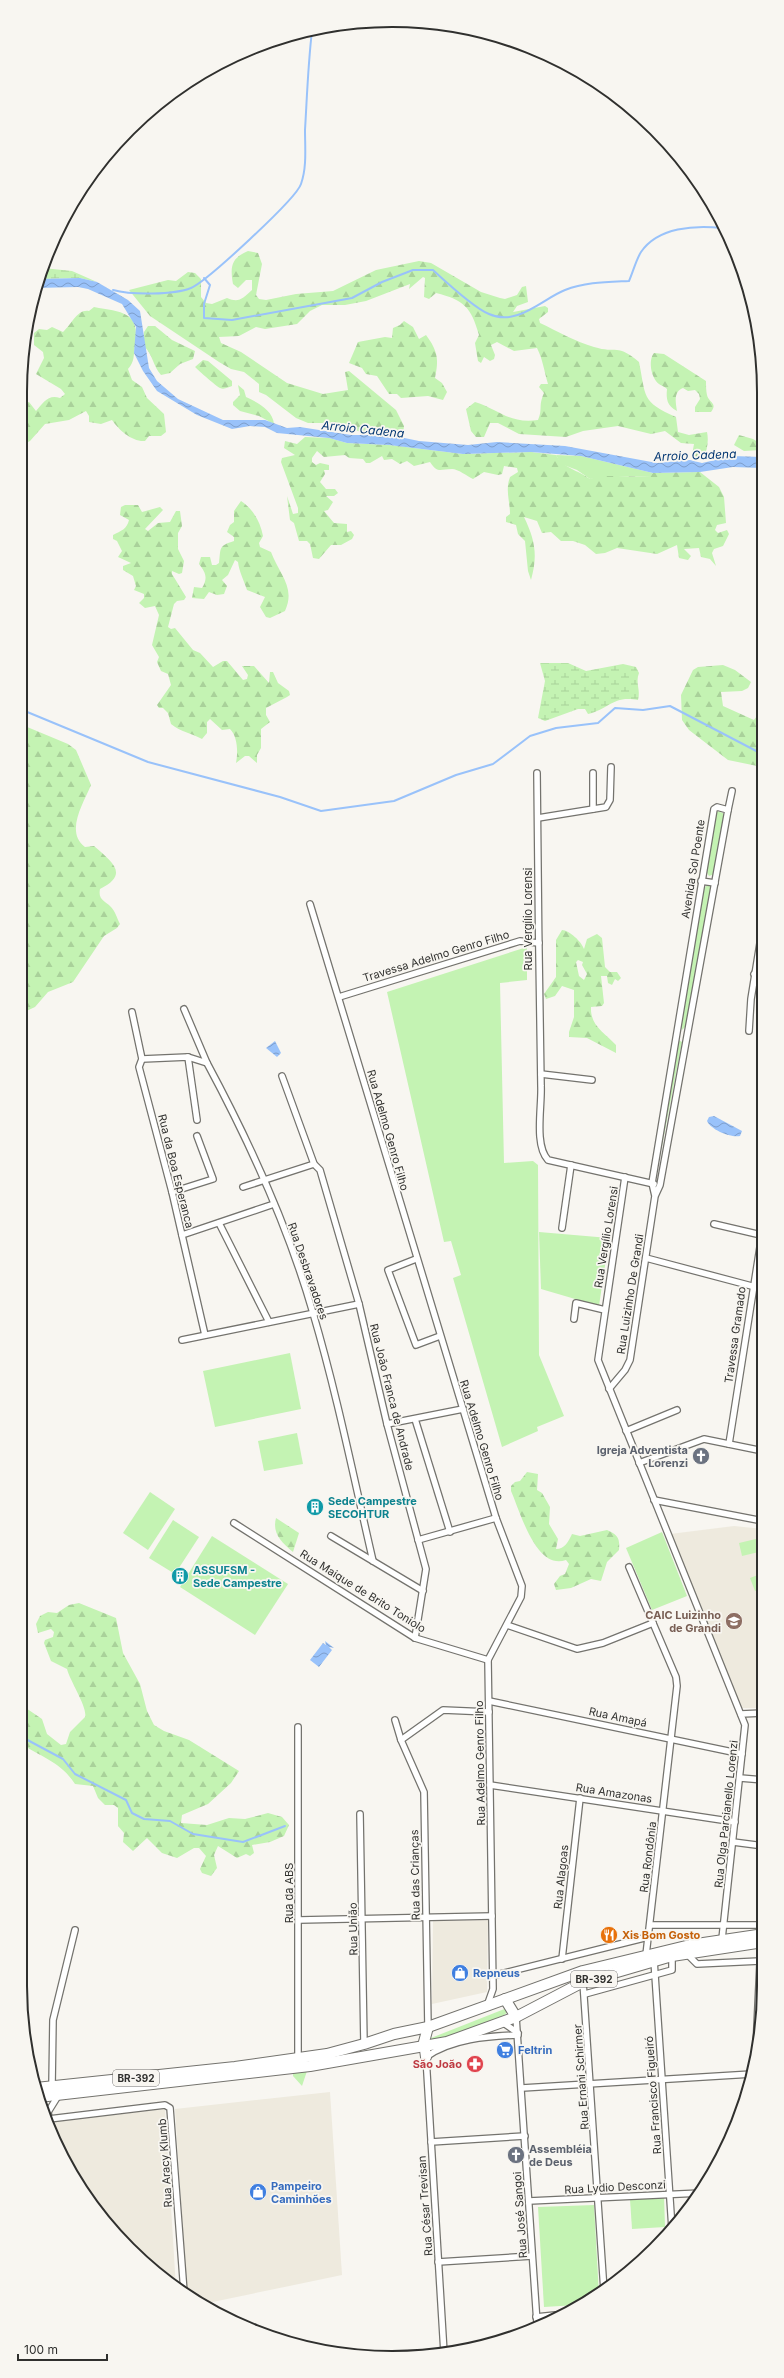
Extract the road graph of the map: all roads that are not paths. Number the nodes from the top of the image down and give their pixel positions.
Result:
1 (611, 767) dead end
2 (537, 773) dead end
3 (592, 773) dead end
4 (732, 791) dead end
5 (593, 809) junction
6 (728, 810) junction
7 (538, 818) junction
8 (702, 882) junction
9 (715, 883) junction
10 (310, 904) dead end
11 (539, 943) junction
12 (757, 958) edge
13 (754, 974) junction
14 (757, 975) edge
15 (339, 997) junction
16 (184, 1009) dead end
17 (132, 1012) dead end
18 (750, 1031) dead end
19 (676, 1034) junction
20 (687, 1037) junction
21 (188, 1057) junction
22 (142, 1059) junction
23 (207, 1063) junction
24 (541, 1074) junction
25 (282, 1076) dead end
26 (592, 1080) dead end
27 (198, 1120) dead end
28 (197, 1136) dead end
29 (314, 1164) junction
30 (571, 1165) junction
31 (625, 1177) junction
32 (265, 1179) junction
33 (652, 1183) junction
34 (660, 1185) junction
35 (243, 1187) dead end
36 (172, 1192) junction
37 (655, 1196) junction
38 (274, 1204) junction
39 (219, 1223) junction
40 (714, 1224) dead end
41 (562, 1228) dead end
42 (757, 1234) edge
43 (182, 1235) junction
44 (646, 1258) junction
45 (757, 1258) edge
46 (416, 1259) junction
47 (752, 1287) junction
48 (757, 1288) edge
49 (359, 1304) junction
50 (605, 1310) junction
51 (313, 1314) junction
52 (574, 1318) dead end
53 (269, 1322) junction
54 (205, 1335) junction
55 (440, 1336) junction
56 (182, 1340) dead end
57 (609, 1389) junction
58 (463, 1410) junction
59 (677, 1410) dead end
60 (415, 1419) junction
61 (387, 1424) junction
62 (626, 1431) junction
63 (729, 1444) junction
64 (757, 1450) edge
65 (639, 1463) junction
66 (654, 1500) junction
67 (496, 1518) junction
68 (757, 1520) edge
69 (234, 1523) dead end
70 (450, 1532) junction
71 (331, 1536) dead end
72 (418, 1540) junction
73 (373, 1561) junction
74 (629, 1567) dead end
75 (423, 1590) junction
76 (653, 1624) junction
77 (507, 1625) junction
78 (415, 1638) junction
79 (488, 1660) junction
80 (489, 1701) junction
81 (489, 1712) junction
82 (757, 1713) edge
83 (741, 1714) junction
84 (395, 1720) dead end
85 (298, 1727) dead end
86 (671, 1739) junction
87 (401, 1740) junction
88 (742, 1754) junction
89 (740, 1778) junction
90 (757, 1779) edge
91 (490, 1785) junction
92 (580, 1798) junction
93 (663, 1811) junction
94 (360, 1814) dead end
95 (735, 1822) junction
96 (733, 1842) junction
97 (757, 1845) edge
98 (492, 1916) junction
99 (426, 1918) junction
100 (363, 1919) junction
101 (299, 1920) junction
102 (650, 1925) junction
103 (757, 1925) edge
104 (724, 1926) junction
105 (75, 1930) dead end
106 (648, 1937) junction
107 (722, 1939) junction
108 (757, 1939) edge
109 (757, 1940) edge
110 (686, 1953) junction
111 (672, 1956) junction
112 (650, 1958) junction
113 (562, 1959) junction
114 (757, 1961) edge
115 (655, 1975) junction
116 (492, 1976) junction
117 (583, 1982) junction
118 (493, 1989) junction
119 (585, 1994) junction
120 (505, 1999) junction
121 (486, 2007) junction
122 (516, 2017) junction
123 (502, 2022) junction
124 (518, 2034) junction
125 (428, 2041) junction
126 (364, 2044) junction
127 (298, 2058) junction
128 (746, 2074) edge
129 (663, 2080) junction
130 (591, 2084) junction
131 (52, 2086) junction
132 (41, 2087) edge
133 (522, 2088) junction
134 (60, 2094) junction
135 (44, 2096) edge
136 (49, 2111) edge
137 (52, 2119) edge
138 (525, 2136) junction
139 (431, 2142) junction
140 (692, 2194) edge
141 (669, 2195) junction
142 (599, 2199) junction
143 (529, 2201) junction
144 (671, 2221) edge
145 (532, 2256) junction
146 (438, 2262) junction
147 (604, 2283) edge
148 (183, 2285) edge
149 (536, 2320) edge
150 (444, 2347) edge

1 - 5 street
2 - 7 street, Rua Vergílio Lorensi
3 - 5 street
4 - 6 street
5 - 7 street
6 - 8 street, Avenida Sol Poente
6 - 9 street
7 - 11 street, Rua Vergílio Lorensi
8 - 9 street
8 - 19 street, Avenida Sol Poente
9 - 20 street
10 - 15 street, Rua Adelmo Genro Filho
11 - 15 street, Travessa Adelmo Genro Filho
11 - 24 street, Rua Vergílio Lorensi
12 - 13 street
13 - 14 street
13 - 18 street
15 - 46 street, Rua Adelmo Genro Filho
16 - 23 street, Rua Desbravadores
17 - 22 street, Rua da Boa Esperanca
19 - 20 street
19 - 33 street, Avenida Sol Poente
20 - 34 street
21 - 22 street
21 - 23 street
21 - 27 street
22 - 36 street, Rua da Boa Esperanca
23 - 32 street, Rua Desbravadores
24 - 26 street
24 - 30 street, Rua Vergílio Lorensi
25 - 29 street, Rua João Franca de Andrade
28 - 36 street
29 - 32 street
29 - 49 street, Rua João Franca de Andrade
30 - 31 street, Rua Vergílio Lorensi
30 - 41 street
31 - 33 street
31 - 50 street, Rua Vergílio Lorensi
32 - 35 street
32 - 38 street, Rua Desbravadores
33 - 34 street
33 - 37 street, Rua Luizinho De Grandi
34 - 37 street, Rua Luizinho De Grandi
36 - 43 street, Rua da Boa Esperanca
37 - 44 street, Rua Luizinho De Grandi
38 - 39 street
38 - 51 street, Rua Desbravadores
39 - 43 street
39 - 53 street
40 - 42 street
43 - 54 street, Rua da Boa Esperanca
44 - 47 street
44 - 57 street, Rua Luizinho De Grandi
45 - 47 street, Travessa Gramado
46 - 55 street, Rua Adelmo Genro Filho
46 - 55 street
47 - 48 street
47 - 63 street, Travessa Gramado
49 - 51 street
49 - 61 street, Rua João Franca de Andrade
50 - 52 street
50 - 57 street, Rua Vergílio Lorensi
51 - 53 street
51 - 73 street, Rua Desbravadores
53 - 54 street
54 - 56 street
55 - 58 street, Rua Adelmo Genro Filho
57 - 62 street, Rua Vergílio Lorensi
58 - 60 street
58 - 67 street, Rua Adelmo Genro Filho
59 - 62 street
60 - 61 street
60 - 70 street
61 - 72 street, Rua João Franca de Andrade
62 - 65 street, Rua Vergílio Lorensi
63 - 64 street
63 - 65 street
65 - 66 street, Rua Vergílio Lorensi
66 - 68 street
66 - 83 street, Rua Vergílio Lorensi
67 - 70 street
67 - 77 street, Rua Adelmo Genro Filho
69 - 78 street, Rua Maique de Brito Toniolo
70 - 72 street
71 - 73 street
72 - 75 street, Rua João Franca de Andrade
73 - 75 street
74 - 76 street, Rua Rondônia
75 - 78 street, Rua João Franca de Andrade
76 - 77 street
76 - 86 street, Rua Rondônia
77 - 79 street, Rua Adelmo Genro Filho
78 - 79 street, Rua Maique de Brito Toniolo
79 - 80 street, Rua Adelmo Genro Filho
80 - 81 street, Rua Adelmo Genro Filho
80 - 86 street, Rua Amapá
81 - 87 street
81 - 91 street, Rua Adelmo Genro Filho
82 - 83 street
83 - 88 street, Rua Olga Parcianello Lorenzi
84 - 87 street, Rua das Crianças
85 - 101 street, Rua da ABS
86 - 88 street, Rua Amapá
86 - 93 street, Rua Rondônia
87 - 99 street, Rua das Crianças
88 - 89 street, Rua Olga Parcianello Lorenzi
89 - 90 street
89 - 95 street, Rua Olga Parcianello Lorenzi
91 - 92 street, Rua Amazonas
91 - 98 street, Rua Adelmo Genro Filho
92 - 93 street, Rua Amazonas
92 - 113 street, Rua Alagoas
93 - 95 street, Rua Amazonas
93 - 102 street, Rua Rondônia
94 - 100 street, Rua União
95 - 96 street, Rua Olga Parcianello Lorenzi
96 - 97 street
96 - 104 street, Rua Olga Parcianello Lorenzi
98 - 99 street
98 - 116 street, Rua Adelmo Genro Filho
99 - 100 street
99 - 125 street, Rua das Crianças
100 - 101 street
100 - 126 street, Rua União
101 - 127 street, Rua da ABS
102 - 104 street
102 - 106 street, Rua Rondônia
103 - 104 street
104 - 107 street, Rua Olga Parcianello Lorenzi
105 - 131 street
106 - 112 street, Rua Rondônia
106 - 113 street
107 - 108 highway, BR-392
107 - 112 highway, BR-392
109 - 110 highway, BR-392
110 - 111 highway, BR-392
110 - 114 street
111 - 112 highway, BR-392
111 - 115 street
112 - 115 street, Rua Francisco Figueiró
112 - 117 highway, BR-392
112 - 120 highway, BR-392
113 - 116 street
115 - 119 street
115 - 129 street, Rua Francisco Figueiró
116 - 118 street, Rua Adelmo Genro Filho
117 - 119 street, Rua Ernani Schirmer
117 - 122 highway, BR-392
118 - 120 street
118 - 121 street, Rua Adelmo Genro Filho
119 - 130 street, Rua Ernani Schirmer
120 - 121 highway, BR-392
120 - 122 highway
121 - 125 highway, BR-392
122 - 123 highway, BR-392
122 - 124 street, Rua José Sangoi
123 - 124 street
123 - 125 highway, BR-392
124 - 125 street
124 - 133 street, Rua José Sangoi
125 - 126 highway, BR-392
125 - 134 highway, BR-392 / BR-392
125 - 139 street, Rua César Trevisan
126 - 127 highway, BR-392
127 - 131 highway, BR-392
128 - 129 street
129 - 130 street
129 - 141 street, Rua Francisco Figueiró
130 - 133 street
130 - 142 street, Rua Ernani Schirmer
131 - 132 highway, BR-392
133 - 138 street, Rua José Sangoi
134 - 135 highway, BR-392
134 - 136 street
137 - 148 street, Rua Aracy Klumb
138 - 139 street
138 - 143 street, Rua José Sangoi
139 - 146 street, Rua César Trevisan
140 - 141 street, Rua Lydio Desconzi
141 - 142 street, Rua Lydio Desconzi
141 - 144 street, Rua Francisco Figueiró
142 - 143 street, Rua Lydio Desconzi
142 - 147 street, Rua Ernani Schirmer
143 - 145 street, Rua José Sangoi
145 - 146 street
145 - 149 street, Rua José Sangoi
146 - 150 street, Rua César Trevisan

